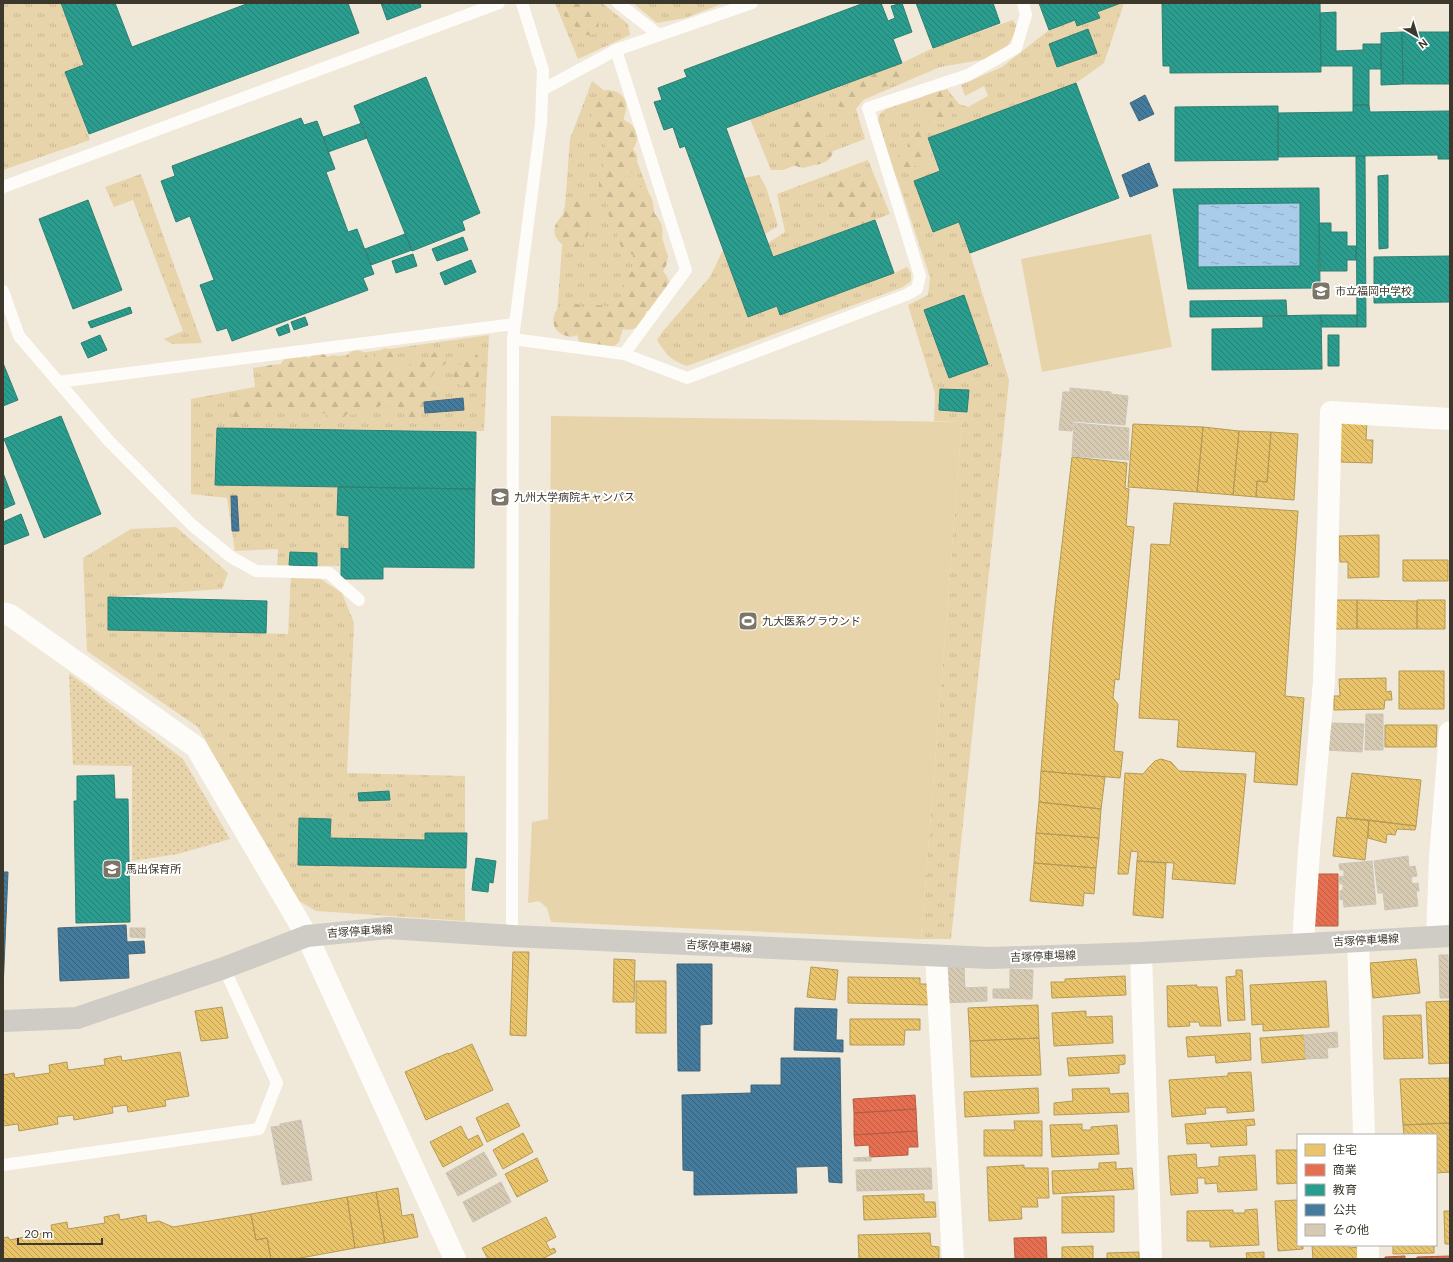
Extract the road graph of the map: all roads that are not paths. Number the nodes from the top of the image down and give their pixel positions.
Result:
1 (499, 3) edge
2 (522, 3) edge
3 (618, 3) edge
4 (752, 3) edge
5 (1022, 3) edge
6 (659, 35) junction
7 (616, 50) junction
8 (542, 90) junction
9 (3, 187) edge
10 (3, 291) edge
11 (5, 305) edge
12 (514, 324) junction
13 (513, 339) junction
14 (624, 354) junction
15 (58, 382) junction
16 (1450, 419) edge
17 (359, 600) dead end
18 (3, 613) edge
19 (1450, 732) edge
20 (307, 936) junction
21 (512, 936) junction
22 (1444, 936) edge
23 (1358, 941) junction
24 (1303, 943) junction
25 (1141, 953) junction
26 (936, 956) junction
27 (224, 968) junction
28 (3, 1021) edge
29 (1364, 1134) edge
30 (3, 1165) edge
31 (1368, 1246) edge
32 (455, 1259) edge
33 (953, 1259) edge
34 (1151, 1259) edge
35 (1368, 1259) edge

1 - 9 lane
2 - 8 lane
3 - 6 lane
4 - 6 lane
5 - 14 lane
6 - 7 lane
7 - 8 lane
7 - 14 lane
8 - 12 lane
10 - 11 lane
11 - 15 lane
12 - 13 lane
12 - 15 lane
13 - 14 lane
13 - 21 lane
15 - 17 lane
16 - 24 street
18 - 20 street
19 - 22 street
20 - 21 main road, 吉塚停車場線
20 - 27 main road, 吉塚停車場線
20 - 32 street
21 - 26 main road, 吉塚停車場線
22 - 23 main road, 吉塚停車場線
23 - 24 main road, 吉塚停車場線
23 - 29 street
24 - 25 main road, 吉塚停車場線
25 - 26 main road, 吉塚停車場線
25 - 34 street
26 - 33 street
27 - 28 main road, 吉塚停車場線
27 - 30 lane
31 - 35 street

